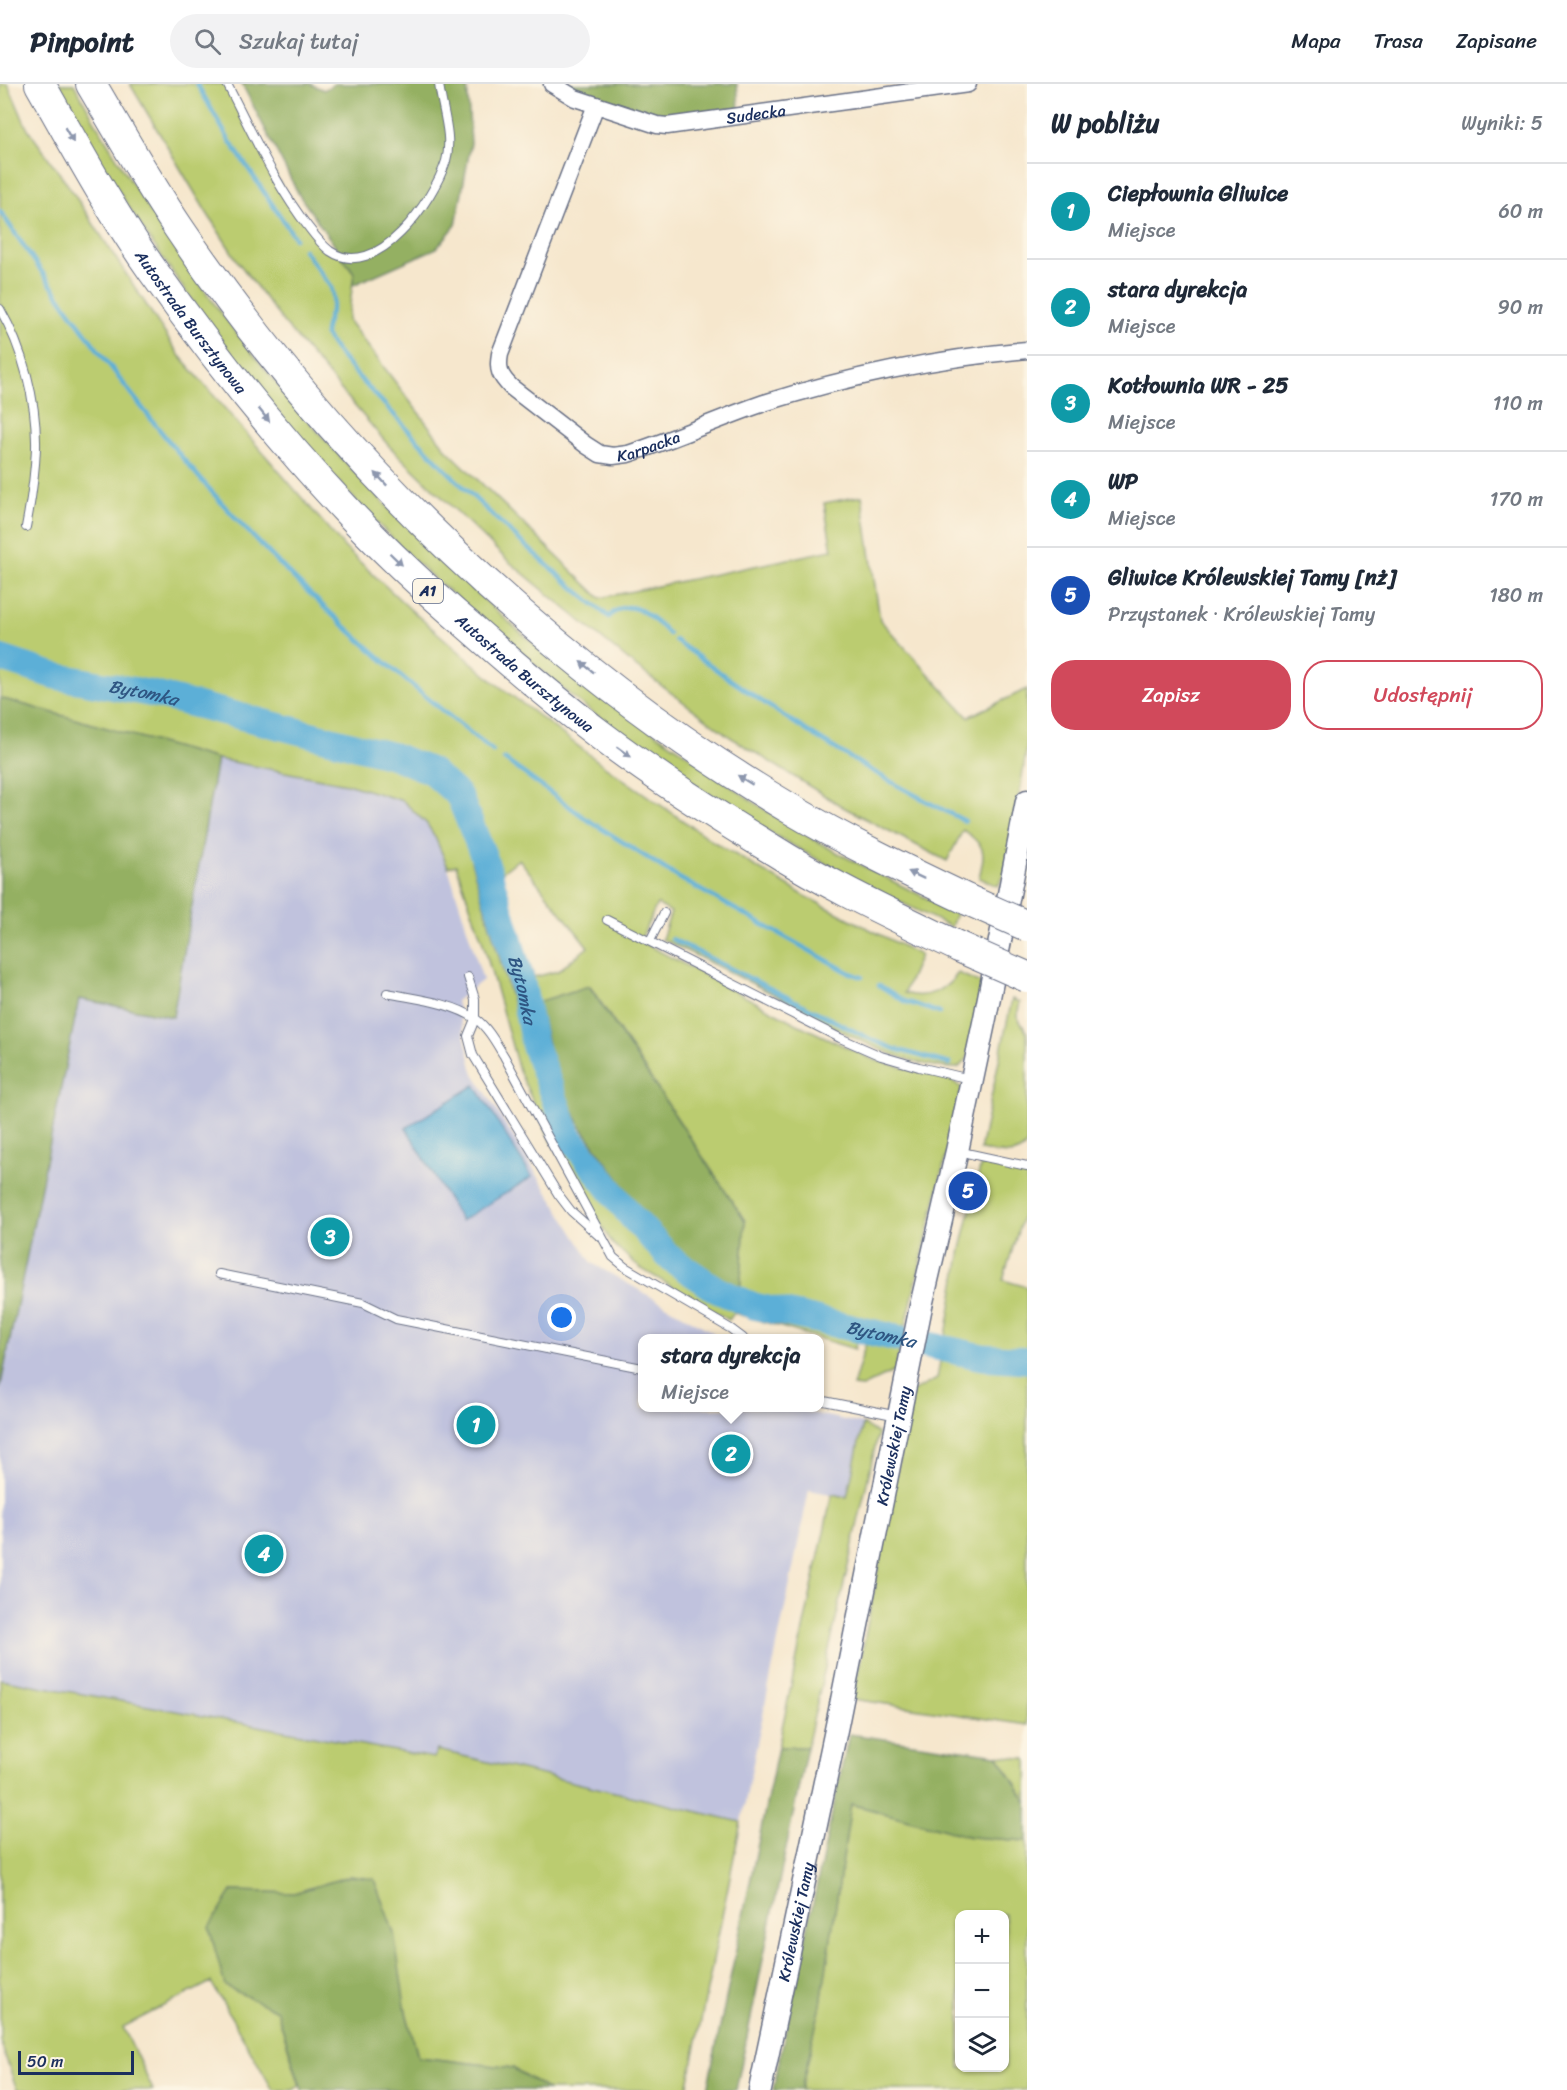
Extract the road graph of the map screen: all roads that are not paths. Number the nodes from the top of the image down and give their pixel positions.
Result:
1 (40, 84) edge
2 (91, 84) edge
3 (227, 84) edge
4 (439, 84) edge
5 (552, 84) edge
6 (968, 84) edge
7 (596, 105) junction
8 (0, 309) edge
9 (1027, 350) edge
10 (26, 527) dead end
11 (1027, 801) edge
12 (664, 913) dead end
13 (607, 920) dead end
14 (1027, 926) edge
15 (650, 941) junction
16 (468, 977) dead end
17 (1027, 977) edge
18 (387, 993) dead end
19 (475, 1018) junction
20 (972, 1079) junction
21 (957, 1151) junction
22 (1027, 1166) edge
23 (601, 1237) junction
24 (219, 1274) dead end
25 (738, 1334) edge
26 (638, 1367) edge
27 (824, 1401) edge
28 (898, 1416) junction
29 (760, 2090) edge

1 -> 17 highway, Autostrada Bursztynowa / A1, bridge
14 -> 2 highway, bridge
3 - 4 lane
5 - 7 street, Sudecka
6 - 7 street, Sudecka
7 - 9 street, Karpacka
8 - 10 lane
11 - 20 street, Królewskiej Tamy
12 - 15 lane
13 - 15 lane
15 - 20 lane
16 - 19 lane
18 - 19 lane
19 - 23 lane
19 - 23 lane
20 - 21 street, Królewskiej Tamy
21 - 22 lane
21 - 28 street, Królewskiej Tamy
23 - 25 lane
24 - 26 lane
27 - 28 lane
28 - 29 street, Królewskiej Tamy

